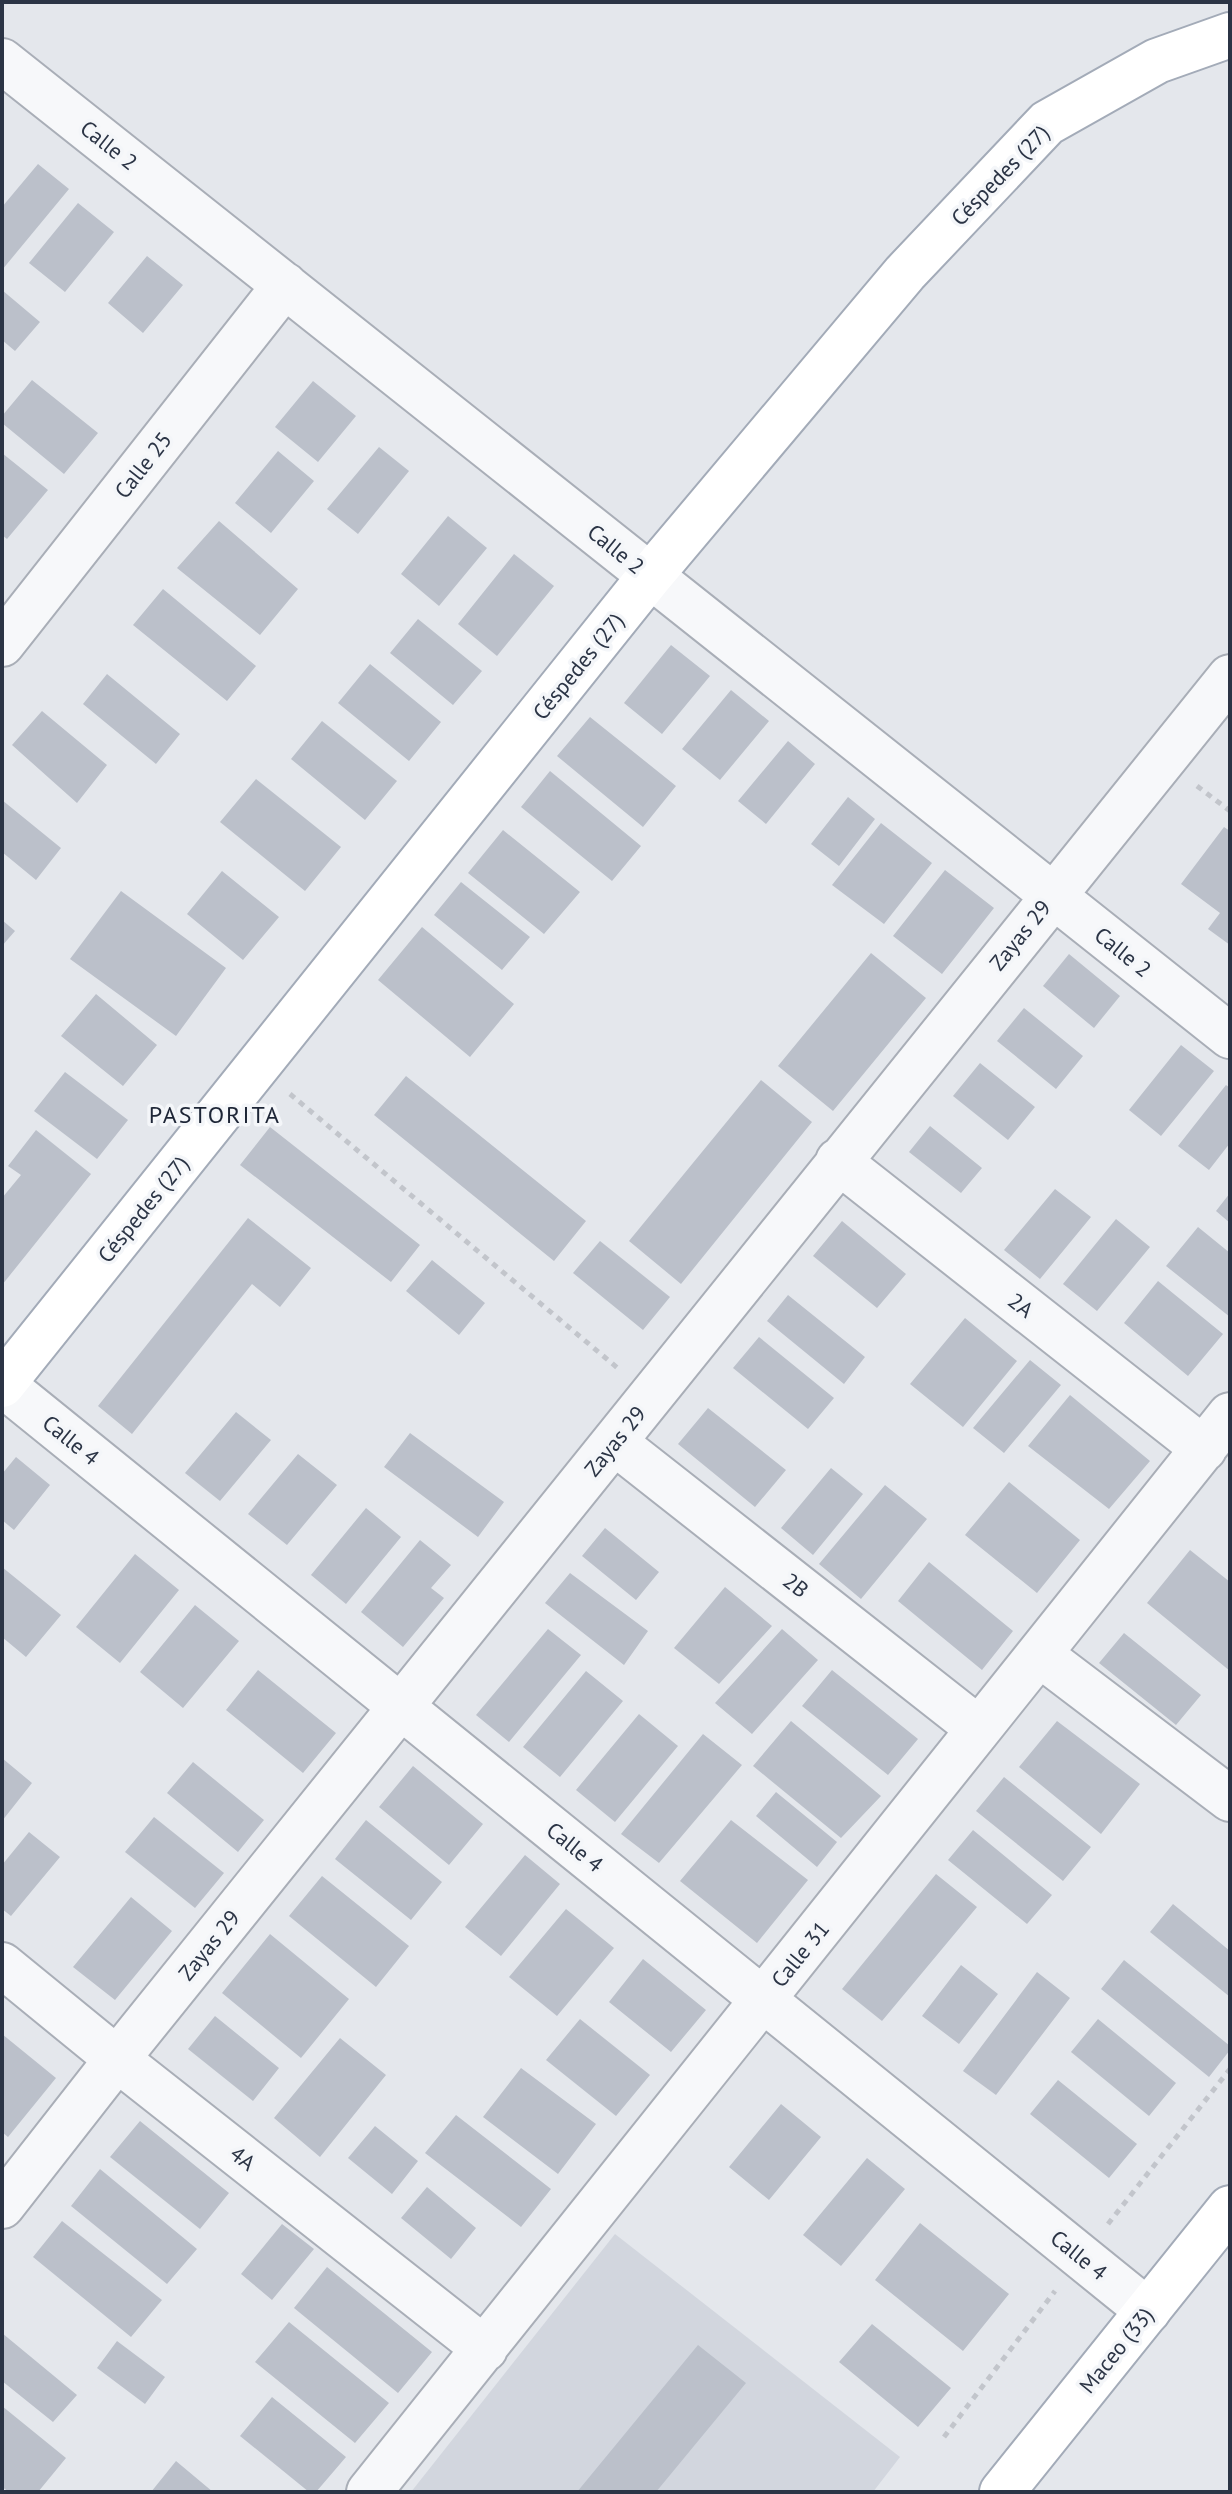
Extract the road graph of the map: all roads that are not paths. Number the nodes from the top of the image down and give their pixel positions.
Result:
1 (1230, 35) edge
2 (2, 61) edge
3 (285, 285) junction
4 (650, 576) junction
5 (2, 644) edge
6 (1230, 677) edge
7 (1052, 895) junction
8 (1230, 1036) edge
9 (838, 1161) junction
10 (2, 1384) edge
11 (1217, 1432) edge
12 (614, 1442) junction
13 (1039, 1654) junction
14 (401, 1706) junction
15 (979, 1729) junction
16 (1230, 1799) edge
17 (2, 1965) edge
18 (763, 2000) junction
19 (117, 2059) junction
20 (2, 2206) edge
21 (1230, 2208) edge
22 (1148, 2311) junction
23 (485, 2349) junction
24 (369, 2492) edge
25 (1002, 2492) edge

1 - 4 main road, Céspedes (27)
2 - 3 street, Calle 2
3 - 4 street, Calle 2
3 - 5 street, Calle 25
4 - 7 street, Calle 2
4 - 10 main road, Céspedes (27)
6 - 7 street, Zayas 29
7 - 8 street, Calle 2
7 - 9 street, Zayas 29
9 - 11 street, 2A
9 - 12 street, Zayas 29
10 - 14 street, Calle 4
11 - 13 street, Calle 31
12 - 14 street, Zayas 29
12 - 15 street, 2B
13 - 15 street, Calle 31
13 - 16 street
14 - 18 street, Calle 4
14 - 19 street, Zayas 29
15 - 18 street, Calle 31
17 - 19 street, 4A
18 - 22 street, Calle 4
18 - 23 street, Calle 31
19 - 20 street, Zayas 29
19 - 23 street, 4A
21 - 22 main road, Maceo (33)
22 - 25 main road, Maceo (33)
23 - 24 street, Calle 31

